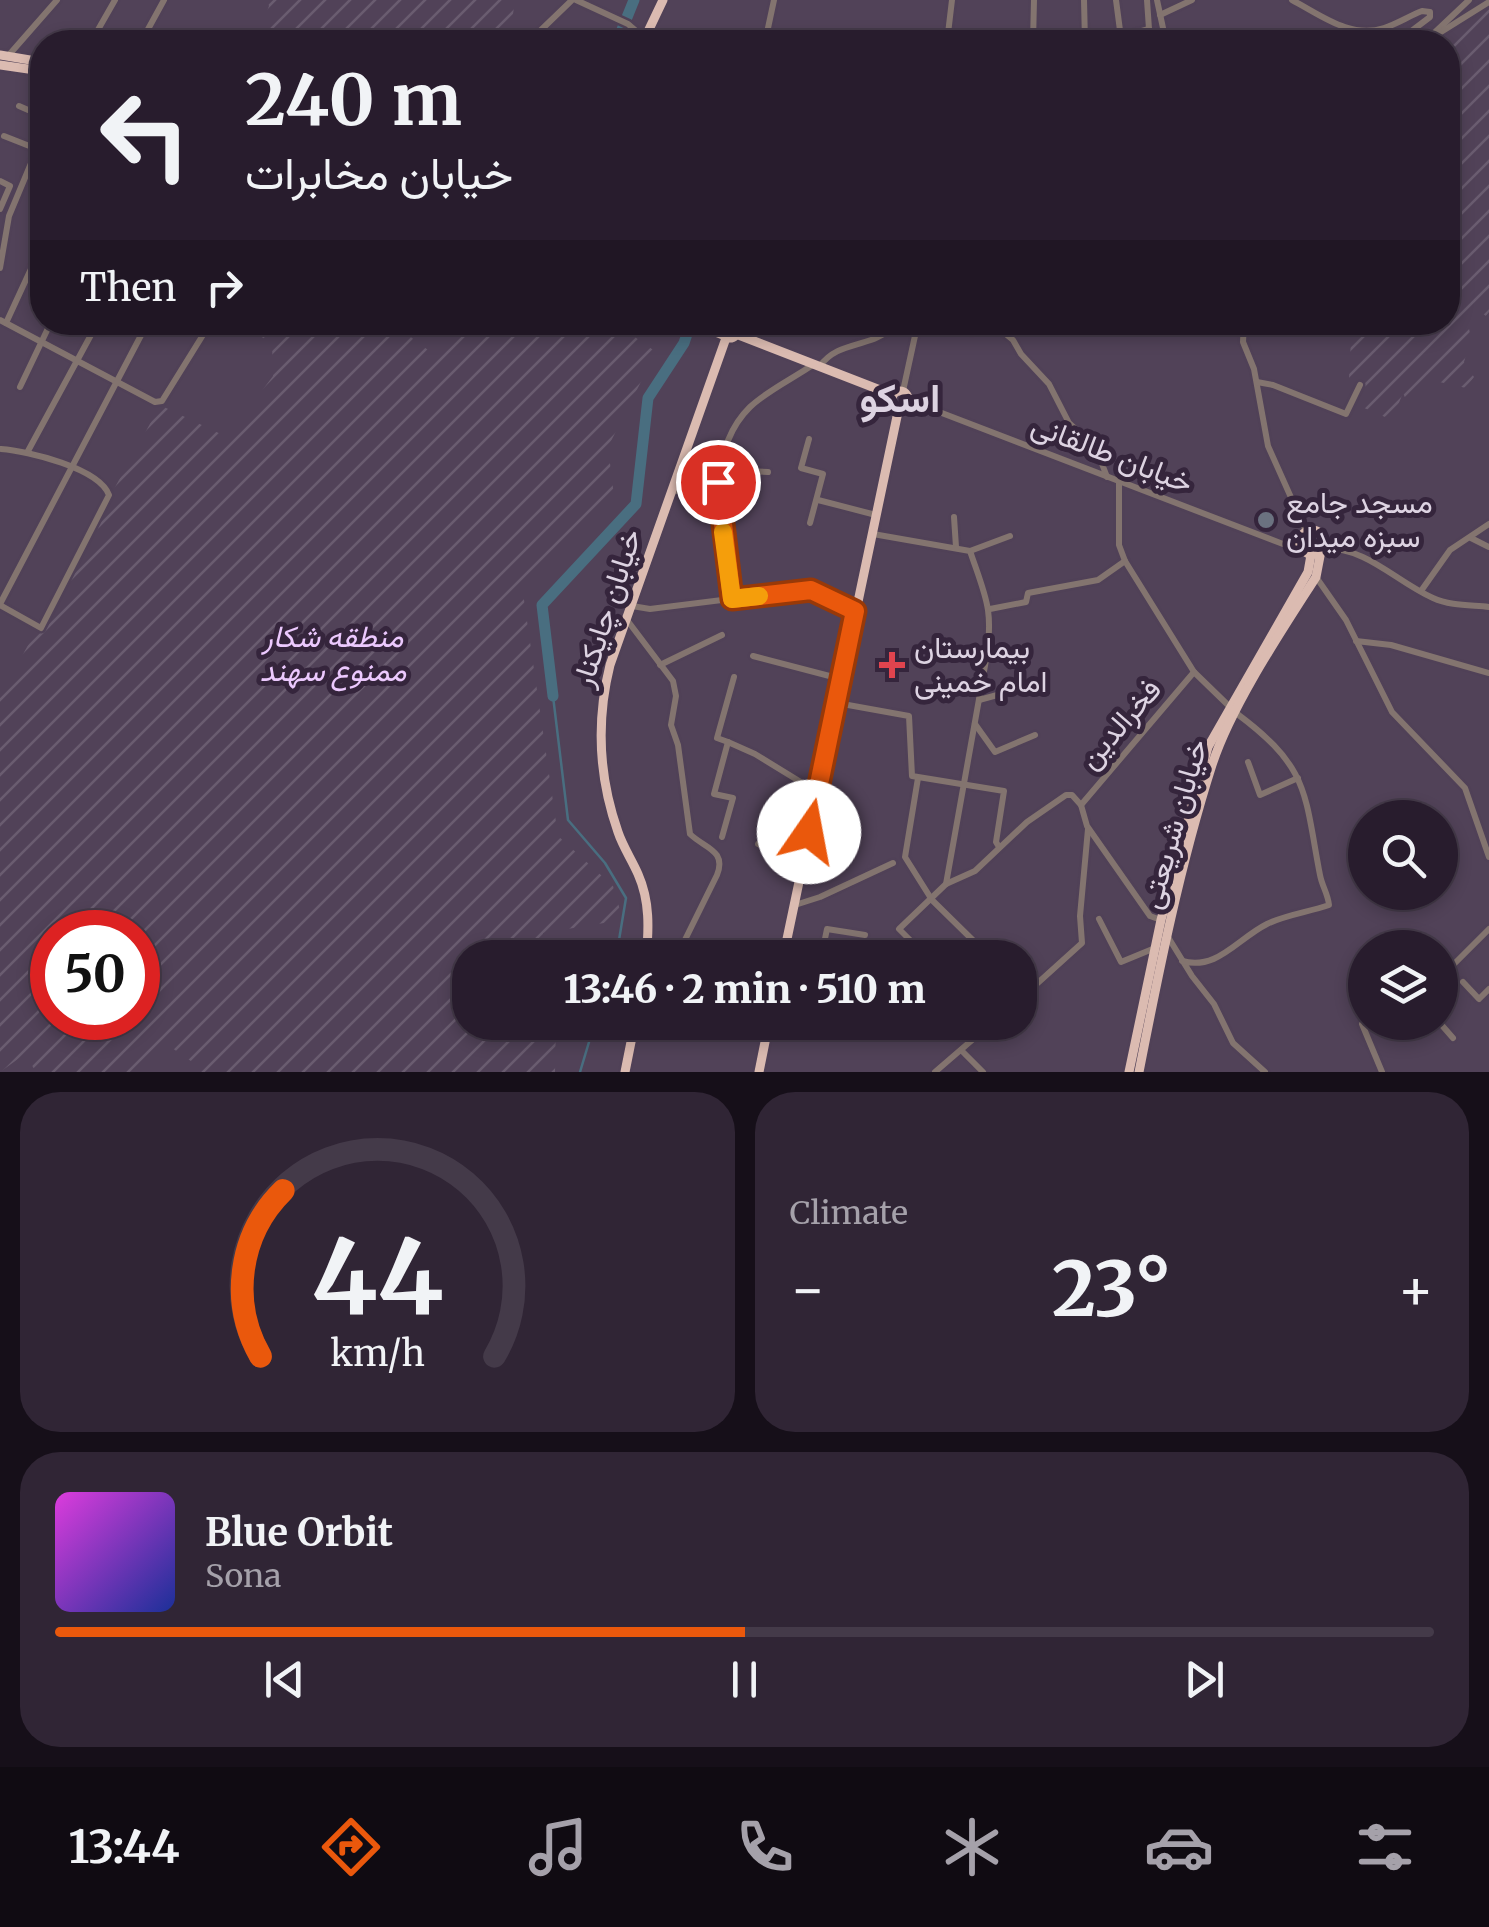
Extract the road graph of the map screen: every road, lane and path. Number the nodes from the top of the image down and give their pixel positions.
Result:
1 (57, 0) edge
2 (115, 0) edge
3 (164, 0) edge
4 (574, 0) edge
5 (774, 0) edge
6 (952, 0) edge
7 (1034, 0) edge
8 (1084, 0) edge
9 (1116, 0) edge
10 (1147, 0) edge
11 (1157, 0) edge
12 (1192, 0) edge
13 (1292, 0) edge
14 (1469, 0) edge
15 (662, 1) edge
16 (1489, 2) edge
17 (1160, 15) junction
18 (30, 30) edge
19 (30, 30) edge
20 (99, 30) edge
21 (147, 30) edge
22 (541, 30) edge
23 (634, 30) edge
24 (649, 30) edge
25 (768, 30) edge
26 (948, 30) edge
27 (1033, 30) edge
28 (1084, 30) edge
29 (1121, 30) edge
30 (1149, 30) edge
31 (1163, 30) edge
32 (1352, 30) edge
33 (1352, 30) edge
34 (1380, 30) edge
35 (1380, 30) edge
36 (1413, 30) edge
37 (1437, 30) edge
38 (1444, 30) edge
39 (2, 62) edge
40 (30, 62) edge
41 (30, 69) edge
42 (19, 106) dead end
43 (30, 111) edge
44 (4, 136) dead end
45 (30, 146) edge
46 (30, 166) edge
47 (0, 182) edge
48 (0, 209) edge
49 (3, 238) edge
50 (0, 268) edge
51 (30, 269) edge
52 (3, 322) edge
53 (44, 335) edge
54 (91, 335) edge
55 (141, 335) edge
56 (203, 335) edge
57 (727, 335) edge
58 (746, 335) edge
59 (880, 335) edge
60 (915, 335) edge
61 (1007, 335) edge
62 (1243, 335) edge
63 (41, 342) junction
64 (77, 361) junction
65 (817, 365) junction
66 (117, 382) junction
67 (1257, 382) junction
68 (1360, 385) dead end
69 (20, 386) dead end
70 (901, 395) junction
71 (809, 439) dead end
72 (0, 450) edge
73 (28, 451) junction
74 (70, 467) junction
75 (722, 470) junction
76 (768, 472) dead end
77 (1106, 478) junction
78 (718, 482) junction
79 (1119, 482) junction
80 (674, 492) junction
81 (818, 500) junction
82 (877, 516) junction
83 (954, 517) dead end
84 (810, 523) dead end
85 (1489, 524) edge
86 (1306, 531) junction
87 (873, 534) junction
88 (1010, 536) dead end
89 (1470, 537) junction
90 (1300, 544) junction
91 (956, 547) junction
92 (1489, 547) edge
93 (970, 551) junction
94 (1319, 551) junction
95 (1124, 561) junction
96 (1316, 577) junction
97 (1421, 591) junction
98 (732, 599) junction
99 (0, 605) edge
100 (632, 606) junction
101 (1489, 607) edge
102 (990, 609) junction
103 (855, 611) junction
104 (627, 620) junction
105 (722, 636) dead end
106 (1356, 642) junction
107 (752, 656) dead end
108 (660, 665) junction
109 (1194, 672) junction
110 (1489, 673) edge
111 (734, 678) dead end
112 (841, 679) junction
113 (1012, 690) dead end
114 (979, 700) junction
115 (836, 703) junction
116 (1232, 710) junction
117 (974, 722) junction
118 (1035, 734) dead end
119 (728, 742) junction
120 (1248, 762) dead end
121 (915, 777) junction
122 (1298, 778) junction
123 (962, 785) junction
124 (818, 792) junction
125 (1081, 806) junction
126 (1088, 828) junction
127 (722, 837) dead end
128 (758, 844) dead end
129 (1186, 844) junction
130 (999, 847) junction
131 (805, 853) junction
132 (1489, 856) edge
133 (892, 863) dead end
134 (946, 884) junction
135 (932, 900) junction
136 (795, 905) junction
137 (1099, 919) dead end
138 (1161, 920) junction
139 (1489, 928) edge
140 (865, 934) dead end
141 (1168, 936) junction
142 (648, 940) edge
143 (685, 940) edge
144 (786, 940) edge
145 (825, 940) edge
146 (910, 940) edge
147 (973, 940) edge
148 (1155, 948) junction
149 (1458, 960) edge
150 (1182, 961) junction
151 (1463, 982) dead end
152 (1037, 983) edge
153 (1489, 989) edge
154 (631, 1040) edge
155 (765, 1040) edge
156 (973, 1040) edge
157 (1369, 1040) edge
158 (962, 1050) junction
159 (625, 1072) edge
160 (759, 1072) edge
161 (935, 1072) edge
162 (983, 1072) edge
163 (1129, 1072) edge
164 (1139, 1072) edge
165 (1264, 1072) edge
166 (1382, 1072) edge

1 - 19 street
2 - 20 street
3 - 21 street
4 - 22 street
4 - 23 street
5 - 25 street
6 - 26 street
7 - 27 street
8 - 28 street
9 - 29 street
10 - 30 street
11 - 17 street
12 - 17 street
13 - 33 street
14 - 37 street
15 - 24 main road
16 - 38 street
17 - 31 street
18 - 39 street
32 - 35 street
34 - 36 street
39 - 40 main road
39 - 41 main road
42 - 43 street
44 - 45 street
46 - 49 street
47 - 48 street
49 - 50 street
51 - 52 street
52 - 63 street
53 - 63 street
54 - 64 street
55 - 66 street
56 - 66 street
57 - 80 main road, خیابان چایکنار
58 - 65 main road
59 - 65 street
60 - 70 street
61 - 77 street
62 - 67 street
63 - 64 street
63 - 69 street
64 - 66 street
64 - 73 street
65 - 70 main road
65 - 75 street
66 - 74 street
67 - 68 street
67 - 86 street
70 - 77 street, خیابان طالقانی
70 - 82 main road
71 - 81 street
72 - 73 street
73 - 74 street
74 - 99 street
74 - 99 street
75 - 76 street
75 - 78 street
77 - 79 street, خیابان طالقانی
78 - 80 street
78 - 98 street
79 - 90 street, خیابان طالقانی
79 - 95 street
80 - 100 main road, خیابان چایکنار
81 - 82 street
81 - 84 street
82 - 87 main road
83 - 91 street
85 - 89 street
86 - 90 main road
86 - 94 main road
87 - 91 street
87 - 103 main road
88 - 93 street
89 - 92 street
89 - 97 street
90 - 94 main road
91 - 93 street
93 - 102 street
94 - 96 main road, خیابان شریعتی
94 - 97 street
94 - 116 main road, خیابان شریعتی
95 - 102 street
95 - 109 street
96 - 106 street
96 - 116 main road, خیابان شریعتی
97 - 101 street
98 - 100 street
98 - 103 street
100 - 104 main road, خیابان چایکنار
102 - 114 street
103 - 112 main road
104 - 108 street
104 - 142 main road, خیابان چایکنار
105 - 108 street
106 - 110 street
106 - 132 street
107 - 112 street
108 - 143 street
109 - 116 street
109 - 125 street, فخرالدین
111 - 119 street
112 - 115 main road
113 - 114 street
114 - 117 street
115 - 121 street
115 - 124 main road
116 - 122 street
116 - 129 main road, خیابان شریعتی
117 - 118 street
117 - 123 street
119 - 124 street
119 - 127 street
120 - 122 street
121 - 123 street
121 - 135 street
122 - 150 street
123 - 130 street
123 - 134 street
124 - 131 main road
125 - 126 street
125 - 130 street
126 - 138 street
126 - 152 street
128 - 131 street
129 - 138 main road, خیابان شریعتی
129 - 141 main road, خیابان شریعتی
130 - 134 street
131 - 136 main road
133 - 136 street
134 - 135 street
135 - 146 street
135 - 147 street
136 - 144 main road
137 - 148 street
138 - 148 main road, خیابان شریعتی
139 - 149 street
140 - 145 street
141 - 150 street
141 - 164 main road, خیابان شریعتی
148 - 163 main road, خیابان شریعتی
150 - 165 street
151 - 153 street
154 - 159 main road
155 - 160 main road
156 - 158 street
157 - 166 street
158 - 161 street
158 - 162 street

